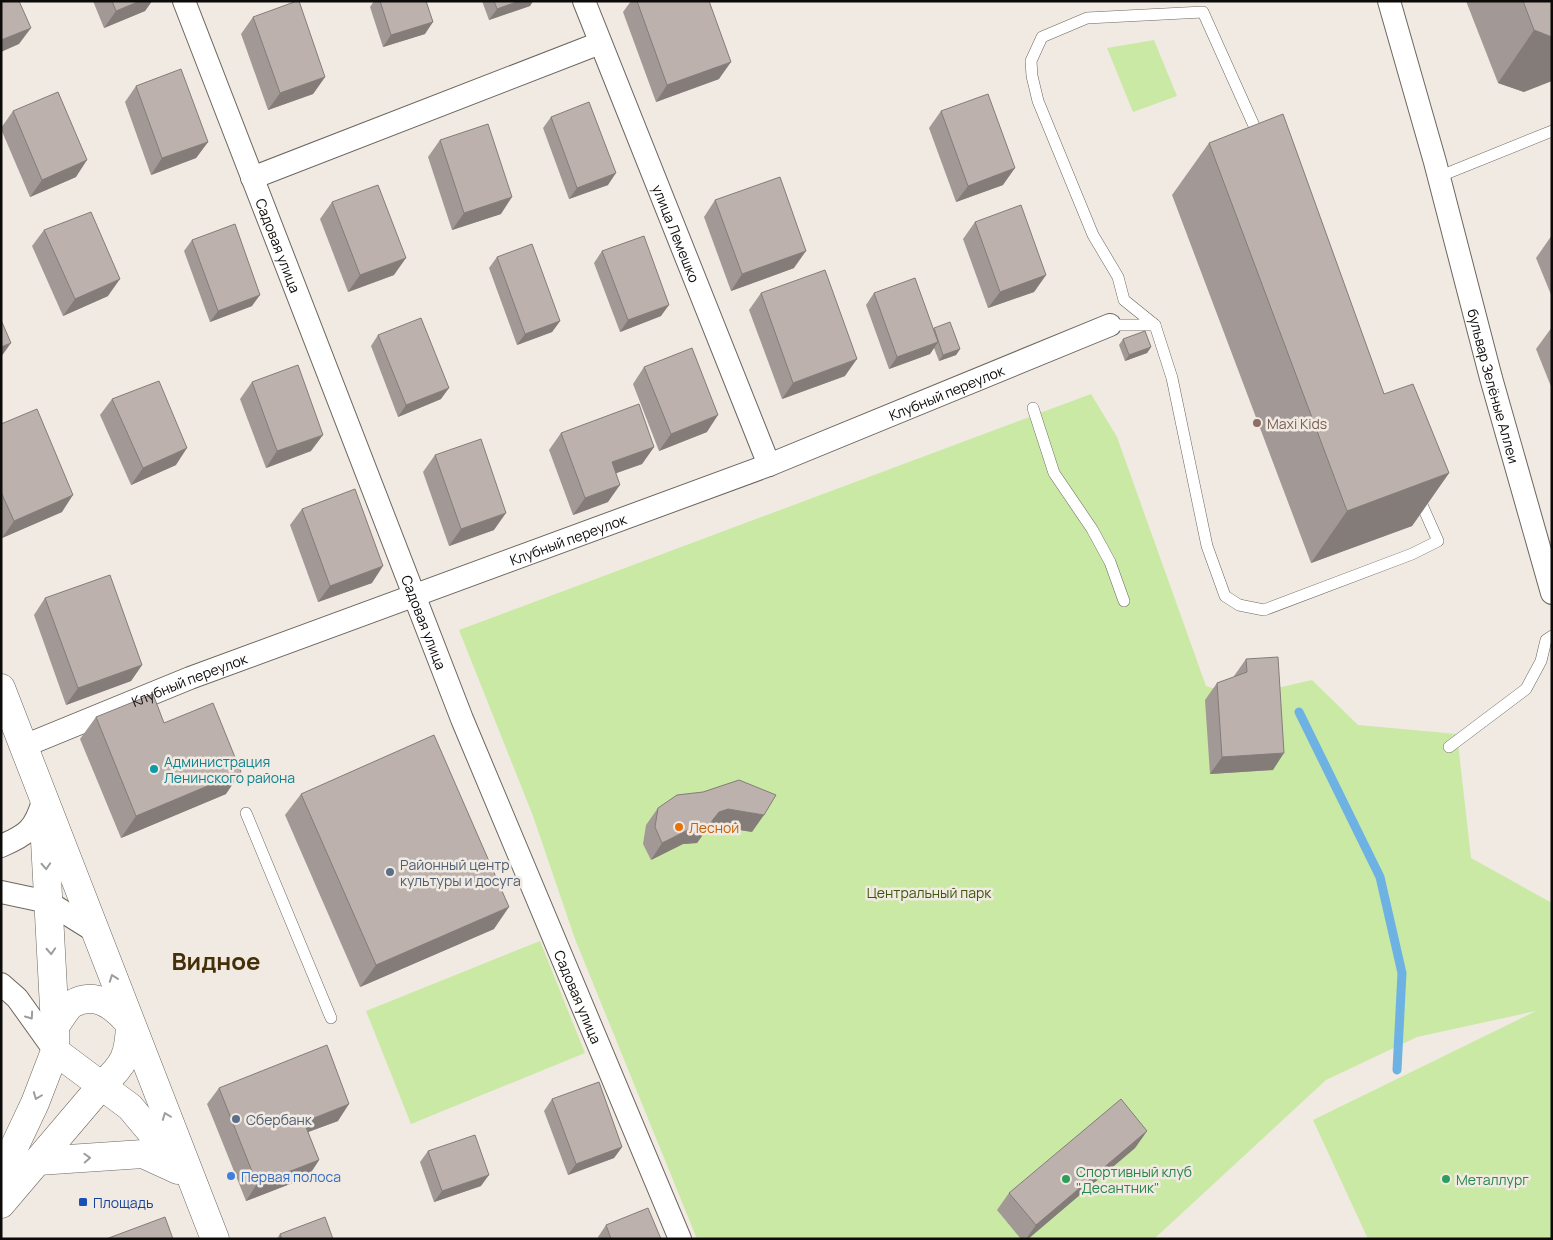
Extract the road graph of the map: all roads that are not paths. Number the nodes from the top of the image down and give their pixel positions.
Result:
1 (184, 1) edge
2 (584, 1) edge
3 (1389, 1) edge
4 (600, 43) junction
5 (1552, 131) edge
6 (1264, 148) edge
7 (1438, 176) junction
8 (252, 178) junction
9 (1110, 325) joint
10 (1155, 325) junction
11 (1033, 408) dead end
12 (769, 465) junction
13 (1414, 486) edge
14 (1546, 550) edge
15 (1552, 593) edge
16 (413, 596) junction
17 (1124, 601) dead end
18 (1552, 636) edge
19 (1, 688) edge
20 (24, 746) junction
21 (1449, 747) dead end
22 (43, 800) junction
23 (246, 813) dead end
24 (1, 846) edge
25 (1, 892) edge
26 (48, 902) junction
27 (96, 932) junction
28 (1, 984) edge
29 (331, 1018) dead end
30 (130, 1024) junction
31 (55, 1039) junction
32 (102, 1085) junction
33 (38, 1160) junction
34 (1, 1175) edge
35 (190, 1178) junction
36 (1, 1204) edge
37 (215, 1239) edge
38 (680, 1239) edge

1 - 8 street, Садовая улица
2 - 4 street, улица Лемешко
3 - 7 street
4 - 8 street
4 - 12 street, улица Лемешко
5 - 7 lane
6 - 10 lane
7 - 14 street, бульвар Зелёные Аллеи
8 - 16 street, Садовая улица
9 - 10 lane
9 - 12 street, Клубный переулок
10 - 13 lane
11 - 17 lane
12 - 16 street, Клубный переулок
14 - 15 street, бульвар Зелёные Аллеи
16 - 20 street, Клубный переулок
16 - 38 street, Садовая улица
18 - 21 lane
19 - 20 street
20 - 22 street
22 - 24 street
22 -> 26 street
22 - 27 street
23 - 29 lane
25 - 26 street
26 - 27 street
26 -> 31 street
30 -> 27 street
28 -> 31 street
30 - 31 street
30 - 32 street
35 -> 30 street
31 - 32 street
31 -> 34 street
32 - 33 street
32 - 35 street
33 -> 35 street
33 - 36 street
35 - 37 street

